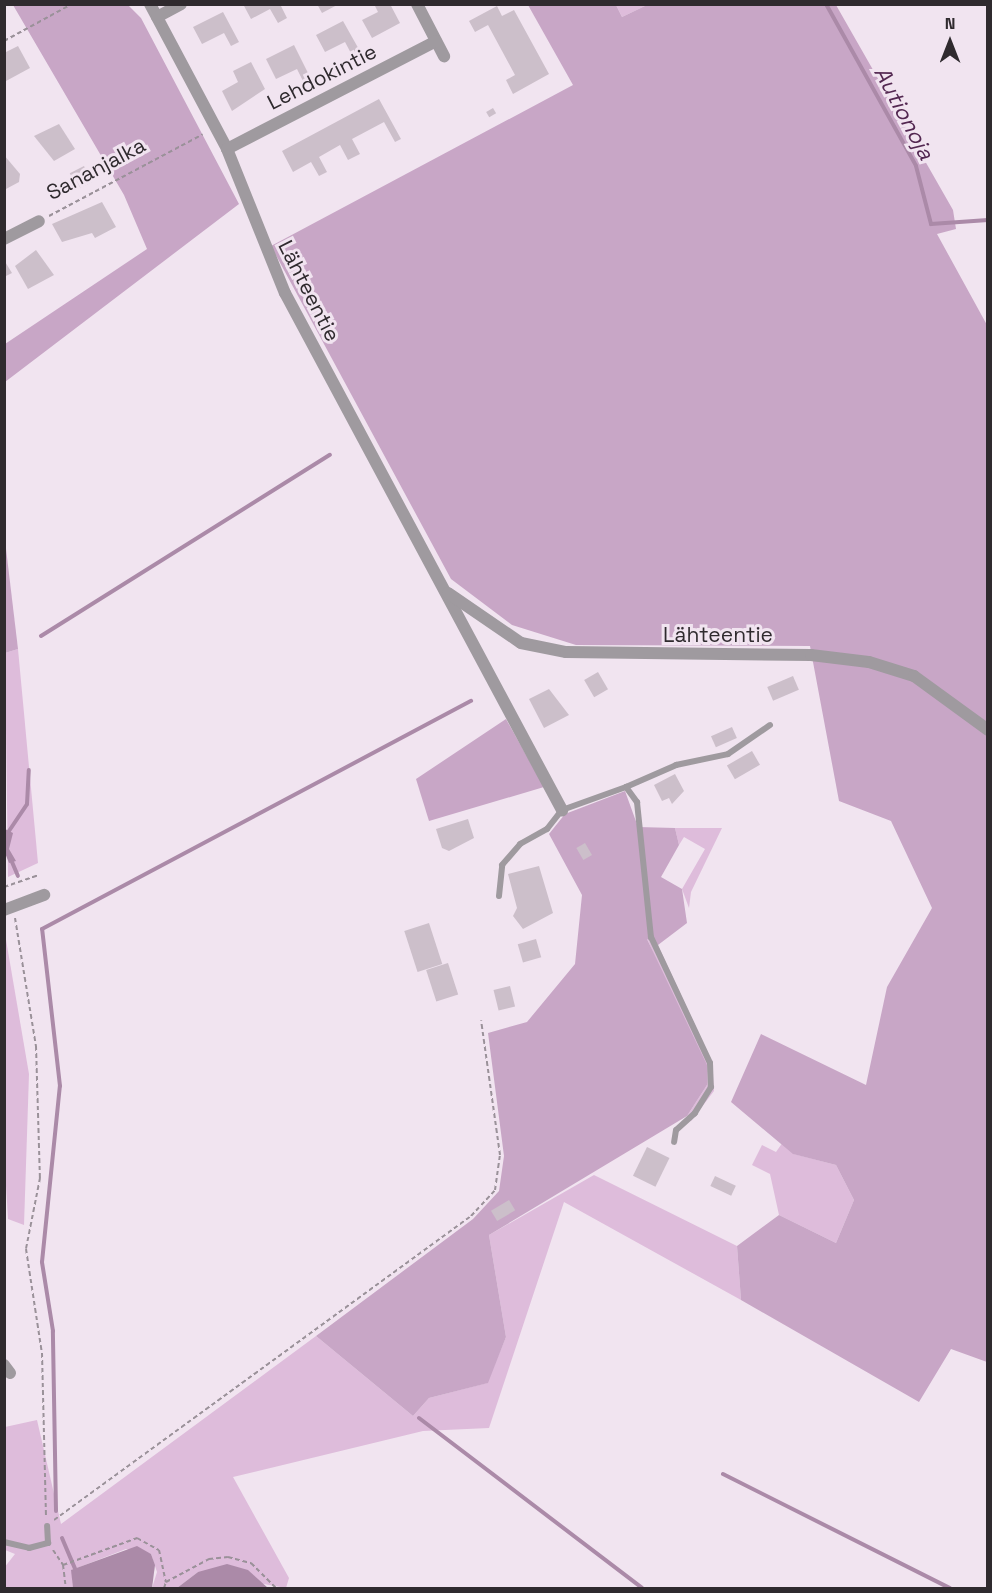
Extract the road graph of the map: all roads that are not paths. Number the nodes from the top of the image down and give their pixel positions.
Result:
1 (150, 4) edge
2 (181, 4) edge
3 (417, 4) edge
4 (157, 17) junction
5 (436, 40) junction
6 (444, 56) dead end
7 (226, 149) junction
8 (39, 221) road end
9 (4, 239) edge
10 (445, 591) junction
11 (770, 725) dead end
12 (987, 730) edge
13 (626, 787) junction
14 (562, 810) junction
15 (44, 895) dead end
16 (499, 896) dead end
17 (8, 908) edge
18 (674, 1142) dead end
19 (46, 1526) road end
20 (4, 1542) edge

1 - 4 street, Lähteentie
2 - 4 street
3 - 5 street
4 - 7 street, Lähteentie
5 - 6 street
5 - 7 street, Lehdokintie
7 - 10 street, Lähteentie
8 - 9 street, Sananjalka
10 - 12 street, Lähteentie
10 - 14 street, Lähteentie
11 - 13 lane
13 - 14 lane
13 - 18 lane
14 - 16 lane
15 - 17 street
19 - 20 lane

